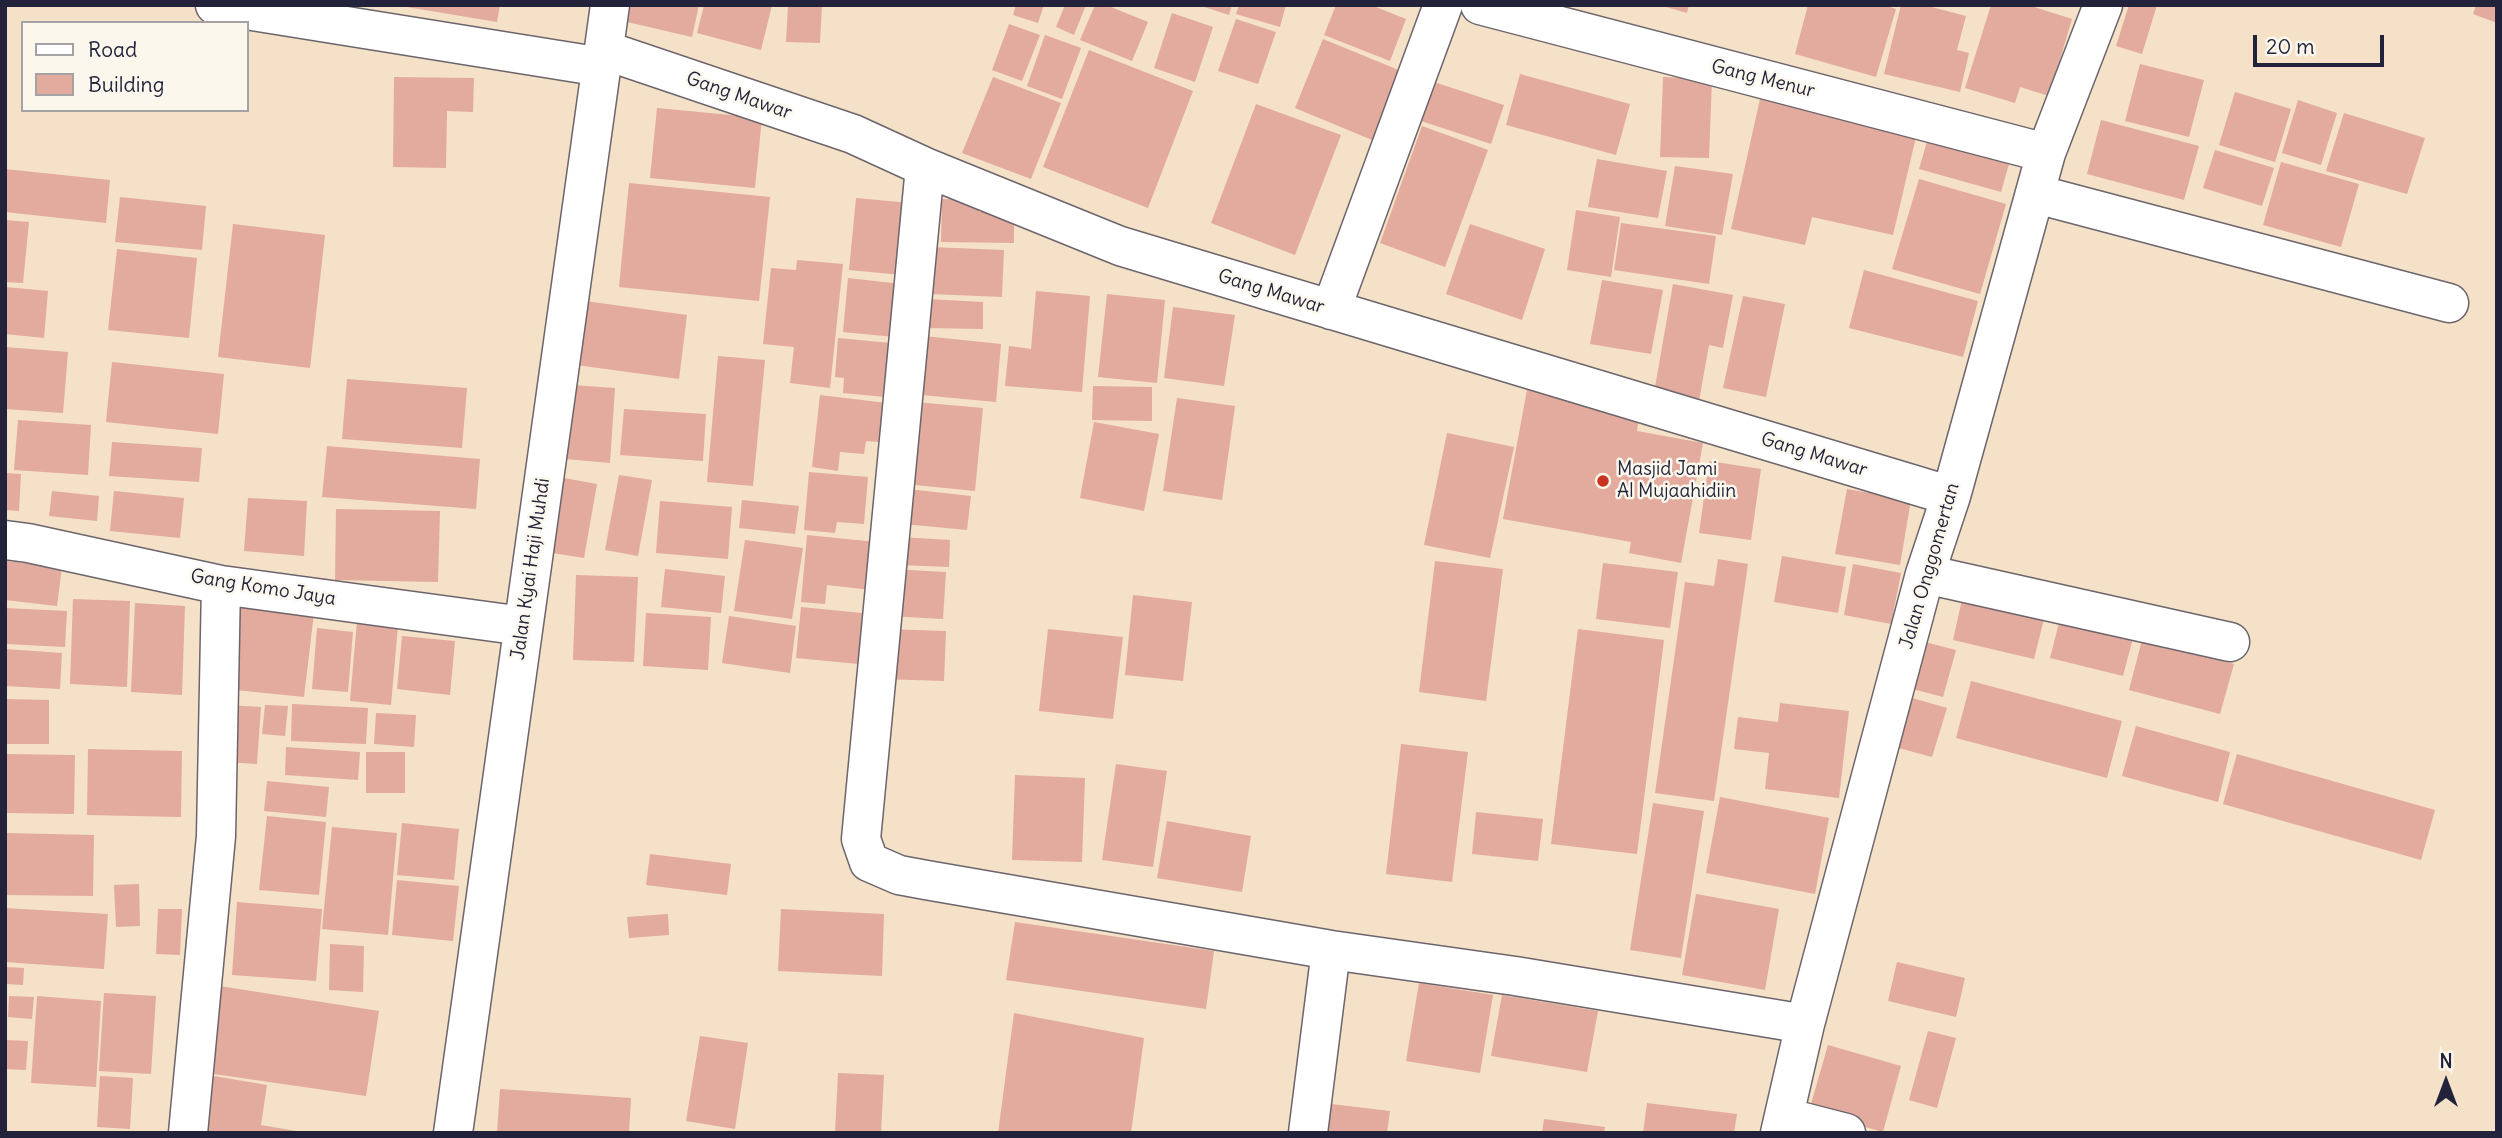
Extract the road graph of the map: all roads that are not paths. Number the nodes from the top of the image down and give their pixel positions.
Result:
1 (215, 5) edge
2 (610, 5) edge
3 (1443, 5) edge
4 (1480, 5) edge
5 (2103, 5) edge
6 (603, 59) junction
7 (2046, 152) junction
8 (925, 167) junction
9 (2036, 194) junction
10 (2449, 303) dead end
11 (1331, 310) junction
12 (1951, 495) junction
13 (5, 540) edge
14 (1925, 574) junction
15 (220, 584) junction
16 (523, 626) junction
17 (2230, 642) dead end
18 (1331, 950) junction
19 (1805, 1024) junction
20 (1782, 1125) edge
21 (188, 1133) edge
22 (453, 1133) edge
23 (1308, 1133) edge
24 (1846, 1133) edge

1 - 6 street, Gang Mawar
2 - 6 street, Jalan Kyai Haji Muhdi
3 - 11 street
4 - 7 street, Gang Menur
5 - 7 street, Jalan Onggomertan
6 - 8 street, Gang Mawar
6 - 16 street, Jalan Kyai Haji Muhdi
7 - 9 street, Jalan Onggomertan
8 - 11 street, Gang Mawar
8 - 18 street
9 - 10 street
9 - 12 street, Jalan Onggomertan
11 - 12 street, Gang Mawar
12 - 14 street, Jalan Onggomertan
13 - 15 street, Gang Komo Jaya
14 - 17 street
14 - 19 street, Jalan Onggomertan
15 - 16 street, Gang Komo Jaya
15 - 21 street
16 - 22 street, Jalan Kyai Haji Muhdi
18 - 19 street
18 - 23 street
19 - 20 street, Jalan Onggomertan
20 - 24 street

